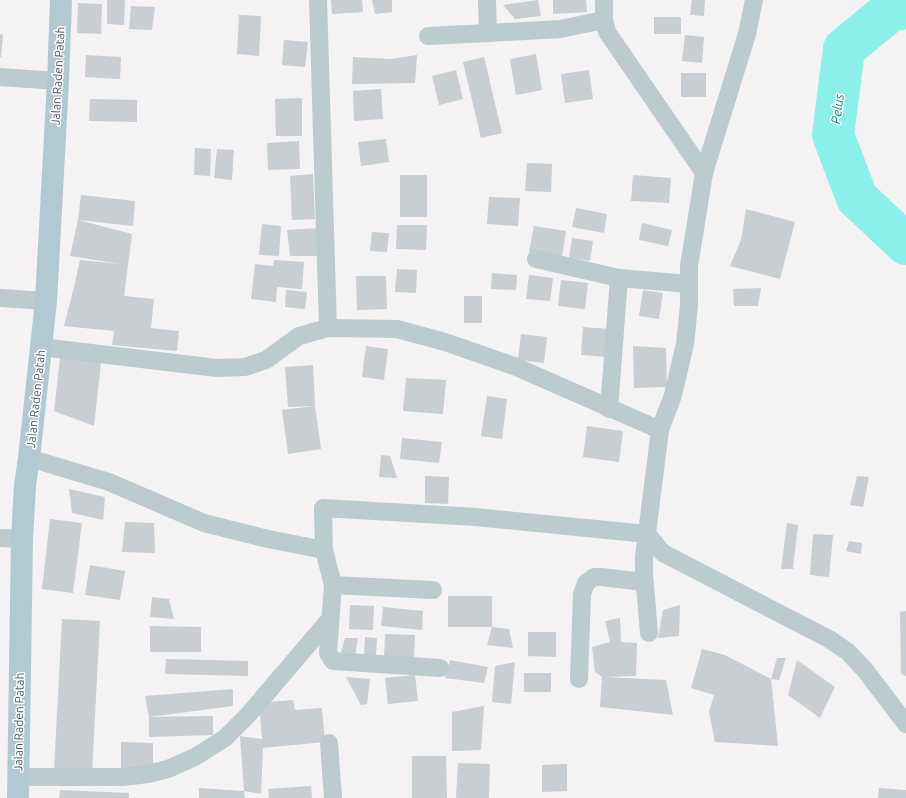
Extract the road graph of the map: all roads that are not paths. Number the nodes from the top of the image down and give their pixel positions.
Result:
1 (62, 0) edge
2 (318, 0) edge
3 (487, 0) edge
4 (604, 0) edge
5 (754, 0) edge
6 (604, 20) junction
7 (488, 33) junction
8 (428, 36) dead end
9 (8, 78) edge
10 (51, 81) junction
11 (704, 173) junction
12 (536, 259) dead end
13 (619, 278) junction
14 (689, 284) junction
15 (5, 298) edge
16 (40, 301) junction
17 (328, 328) junction
18 (41, 347) junction
19 (609, 409) junction
20 (660, 430) junction
21 (29, 458) junction
22 (647, 534) junction
23 (0, 538) edge
24 (22, 539) junction
25 (324, 550) junction
26 (644, 571) junction
27 (333, 585) junction
28 (433, 590) dead end
29 (330, 619) junction
30 (649, 633) dead end
31 (440, 668) dead end
32 (579, 679) dead end
33 (906, 724) edge
34 (329, 743) dead end
35 (18, 788) edge
36 (333, 798) edge

1 - 10 main road, Jalan Raden Patah
2 - 17 street
3 - 7 street
4 - 6 street
5 - 11 street
6 - 7 street
6 - 11 street
7 - 8 street
9 - 10 street
10 - 16 main road, Jalan Raden Patah
11 - 14 street
12 - 13 street
13 - 14 street
13 - 19 street
14 - 20 street
15 - 16 street
16 - 18 main road, Jalan Raden Patah
17 - 18 street
17 - 19 street
18 - 21 main road, Jalan Raden Patah
19 - 20 street
20 - 22 street
21 - 24 main road, Jalan Raden Patah
21 - 25 street
22 - 25 street
22 - 26 street
22 - 33 street
23 - 24 street
24 - 35 main road, Jalan Raden Patah
25 - 27 street
26 - 30 street
26 - 32 street
27 - 28 street
27 - 29 street
29 - 31 street
29 - 35 street
34 - 36 street

